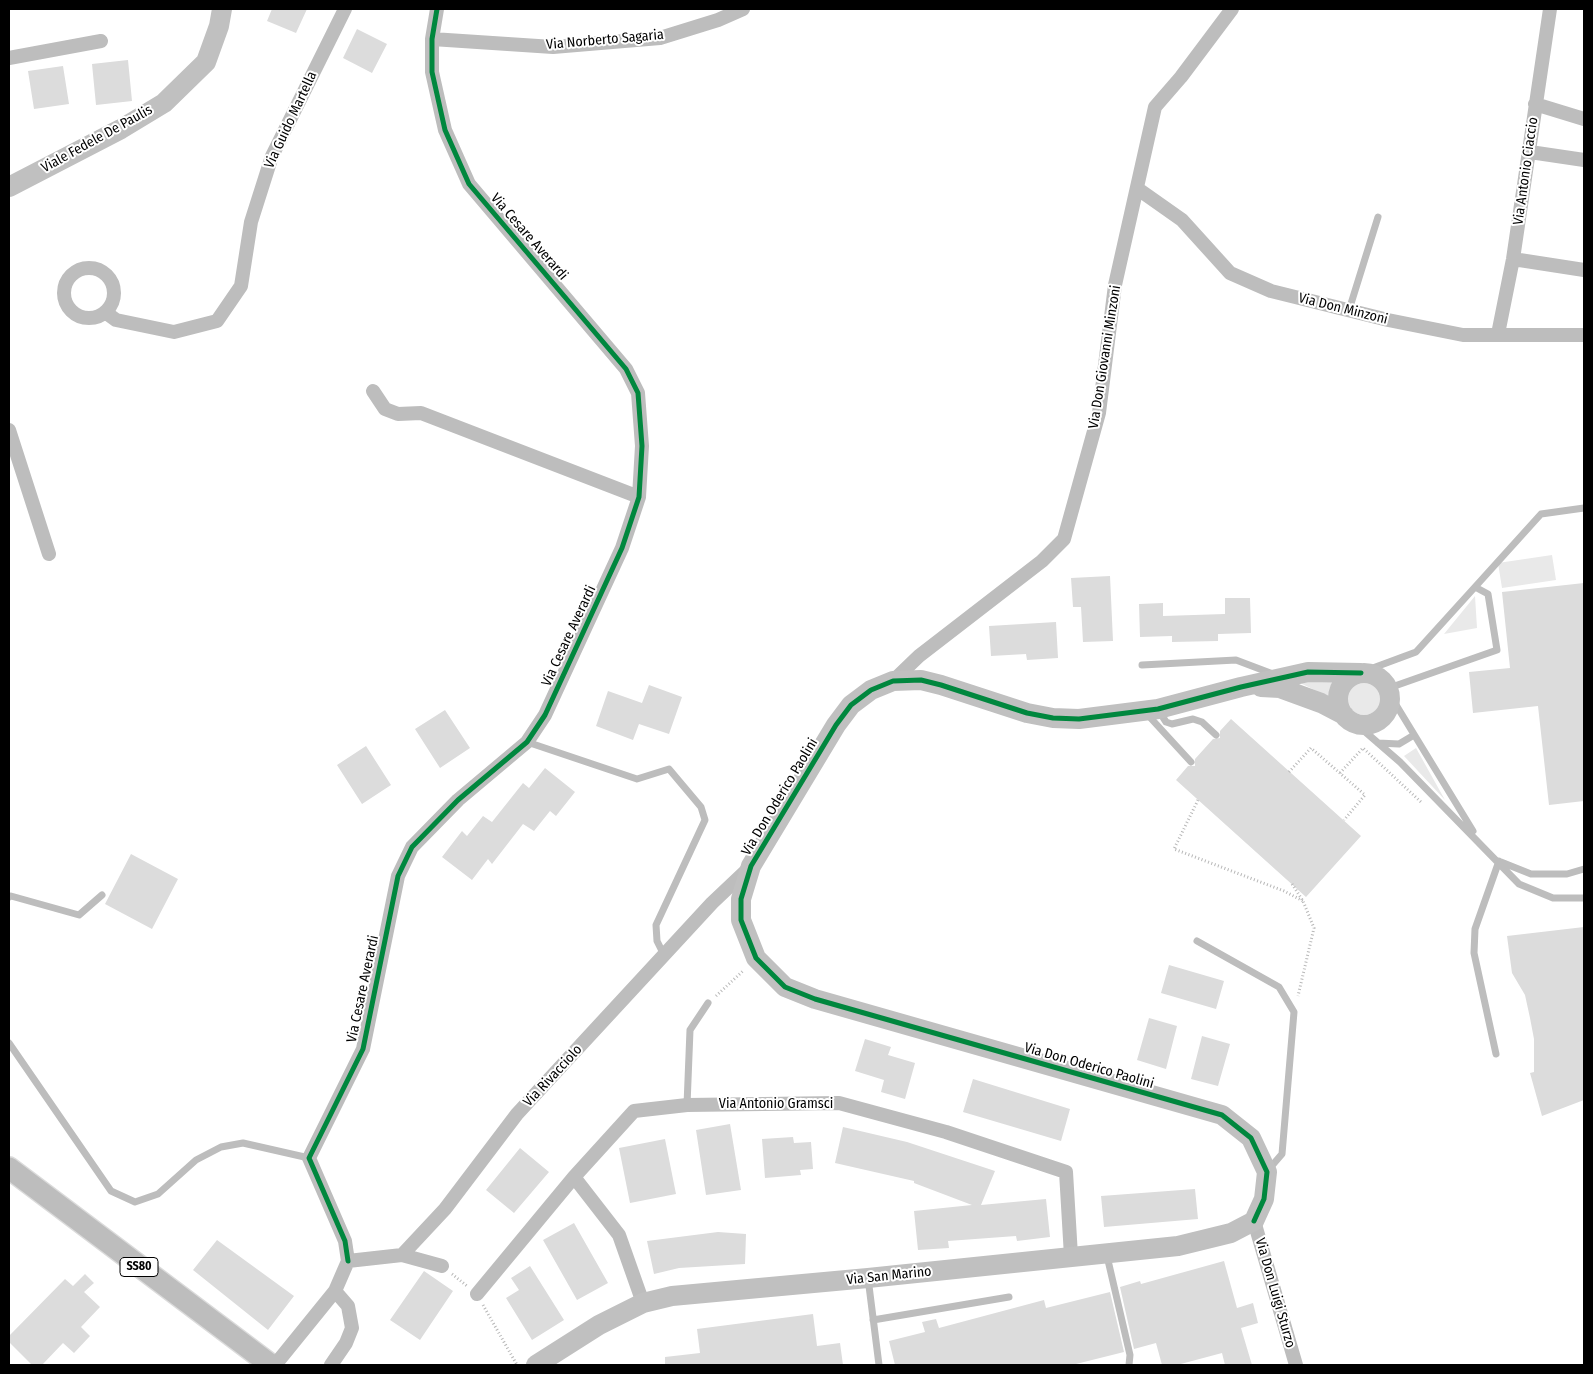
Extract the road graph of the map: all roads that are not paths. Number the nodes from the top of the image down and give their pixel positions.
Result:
1 (222, 9) edge
2 (345, 9) edge
3 (437, 9) edge
4 (743, 9) edge
5 (1232, 9) edge
6 (1550, 9) edge
7 (432, 39) junction
8 (101, 41) dead end
9 (9, 58) edge
10 (1535, 104) junction
11 (1584, 119) edge
12 (1530, 152) junction
13 (1584, 160) edge
14 (9, 186) edge
15 (1138, 188) junction
16 (1378, 217) dead end
17 (1512, 259) junction
18 (1584, 270) edge
19 (1349, 310) junction
20 (106, 312) dead end
21 (1498, 334) junction
22 (1584, 335) edge
23 (374, 391) dead end
24 (9, 430) edge
25 (639, 497) junction
26 (1584, 508) edge
27 (49, 554) dead end
28 (1475, 587) junction
29 (1142, 665) dead end
30 (1361, 673) junction
31 (1282, 678) junction
32 (894, 682) junction
33 (1242, 687) junction
34 (1390, 692) junction
35 (1151, 710) junction
36 (1349, 719) junction
37 (1216, 735) dead end
38 (1414, 735) junction
39 (526, 742) junction
40 (1377, 743) junction
41 (1192, 762) dead end
42 (1484, 846) junction
43 (1499, 861) junction
44 (751, 866) junction
45 (1584, 869) edge
46 (102, 894) dead end
47 (9, 897) edge
48 (1584, 898) edge
49 (1197, 941) dead end
50 (664, 955) junction
51 (708, 1003) road end
52 (9, 1043) edge
53 (1496, 1054) dead end
54 (687, 1104) junction
55 (309, 1158) junction
56 (9, 1168) edge
57 (1267, 1172) junction
58 (574, 1177) junction
59 (1254, 1221) junction
60 (1106, 1252) junction
61 (402, 1255) junction
62 (1071, 1256) junction
63 (348, 1262) junction
64 (442, 1266) road end
65 (868, 1278) junction
66 (334, 1291) junction
67 (477, 1294) road end
68 (1009, 1297) dead end
69 (643, 1303) junction
70 (873, 1320) junction
71 (271, 1365) edge
72 (275, 1365) edge
73 (330, 1365) edge
74 (536, 1365) edge
75 (879, 1365) edge
76 (1129, 1365) edge
77 (1296, 1365) edge

1 - 14 street, Viale Fedele De Paulis
2 - 20 street, Via Guido Martella
3 - 7 street, Via Cesare Averardi
4 - 7 street, Via Norberto Sagaria
5 - 15 street, Via Don Giovanni Minzoni
6 - 10 street, Via Antonio Ciaccio
7 - 25 street, Via Cesare Averardi
8 - 9 street
10 - 11 street
10 - 12 street, Via Antonio Ciaccio
12 - 13 street
12 - 17 street, Via Antonio Ciaccio
15 - 19 street, Via Don Minzoni
15 - 32 street, Via Don Giovanni Minzoni
16 - 19 lane
17 - 18 street
17 - 21 street, Via Antonio Ciaccio
19 - 21 street, Via Don Minzoni
21 - 22 street, Via Don Minzoni
23 - 25 street
24 - 27 street
25 - 39 street, Via Cesare Averardi
26 - 28 lane
28 - 30 lane
28 - 34 lane
29 - 31 lane
30 - 31 street
30 - 34 street
30 - 36 street
31 - 33 street
32 - 35 street, Via Don Oderico Paolini
32 - 44 street, Via Don Oderico Paolini
33 - 35 street, Via Don Oderico Paolini
33 - 36 street
34 - 36 street
34 - 38 lane
35 - 37 lane
35 - 41 lane
36 - 40 lane
38 - 40 lane
38 - 42 lane
39 - 50 lane
39 - 55 street, Via Cesare Averardi
40 - 42 lane
42 - 43 lane
43 - 45 lane
43 - 48 lane
43 - 53 lane
44 - 50 street, Via Rivacciolo
44 - 57 street, Via Don Oderico Paolini
46 - 47 lane
49 - 57 lane
50 - 61 street, Via Rivacciolo
51 - 54 lane
52 - 55 lane
54 - 58 street, Via Antonio Gramsci
54 - 62 street, Via Antonio Gramsci
55 - 63 street
56 - 71 main road, SS80
57 - 59 street
58 - 67 street, Via Antonio Gramsci
58 - 69 street
59 - 60 street, Via San Marino
59 - 77 street, Via Don Luigi Sturzo
60 - 62 street, Via San Marino
60 - 76 lane
61 - 63 street
61 - 64 street
62 - 65 street, Via San Marino
63 - 66 street
65 - 69 street, Via San Marino
65 - 70 lane
66 - 72 street
66 - 73 street
68 - 70 lane
69 - 74 street, Via San Marino
70 - 75 lane

